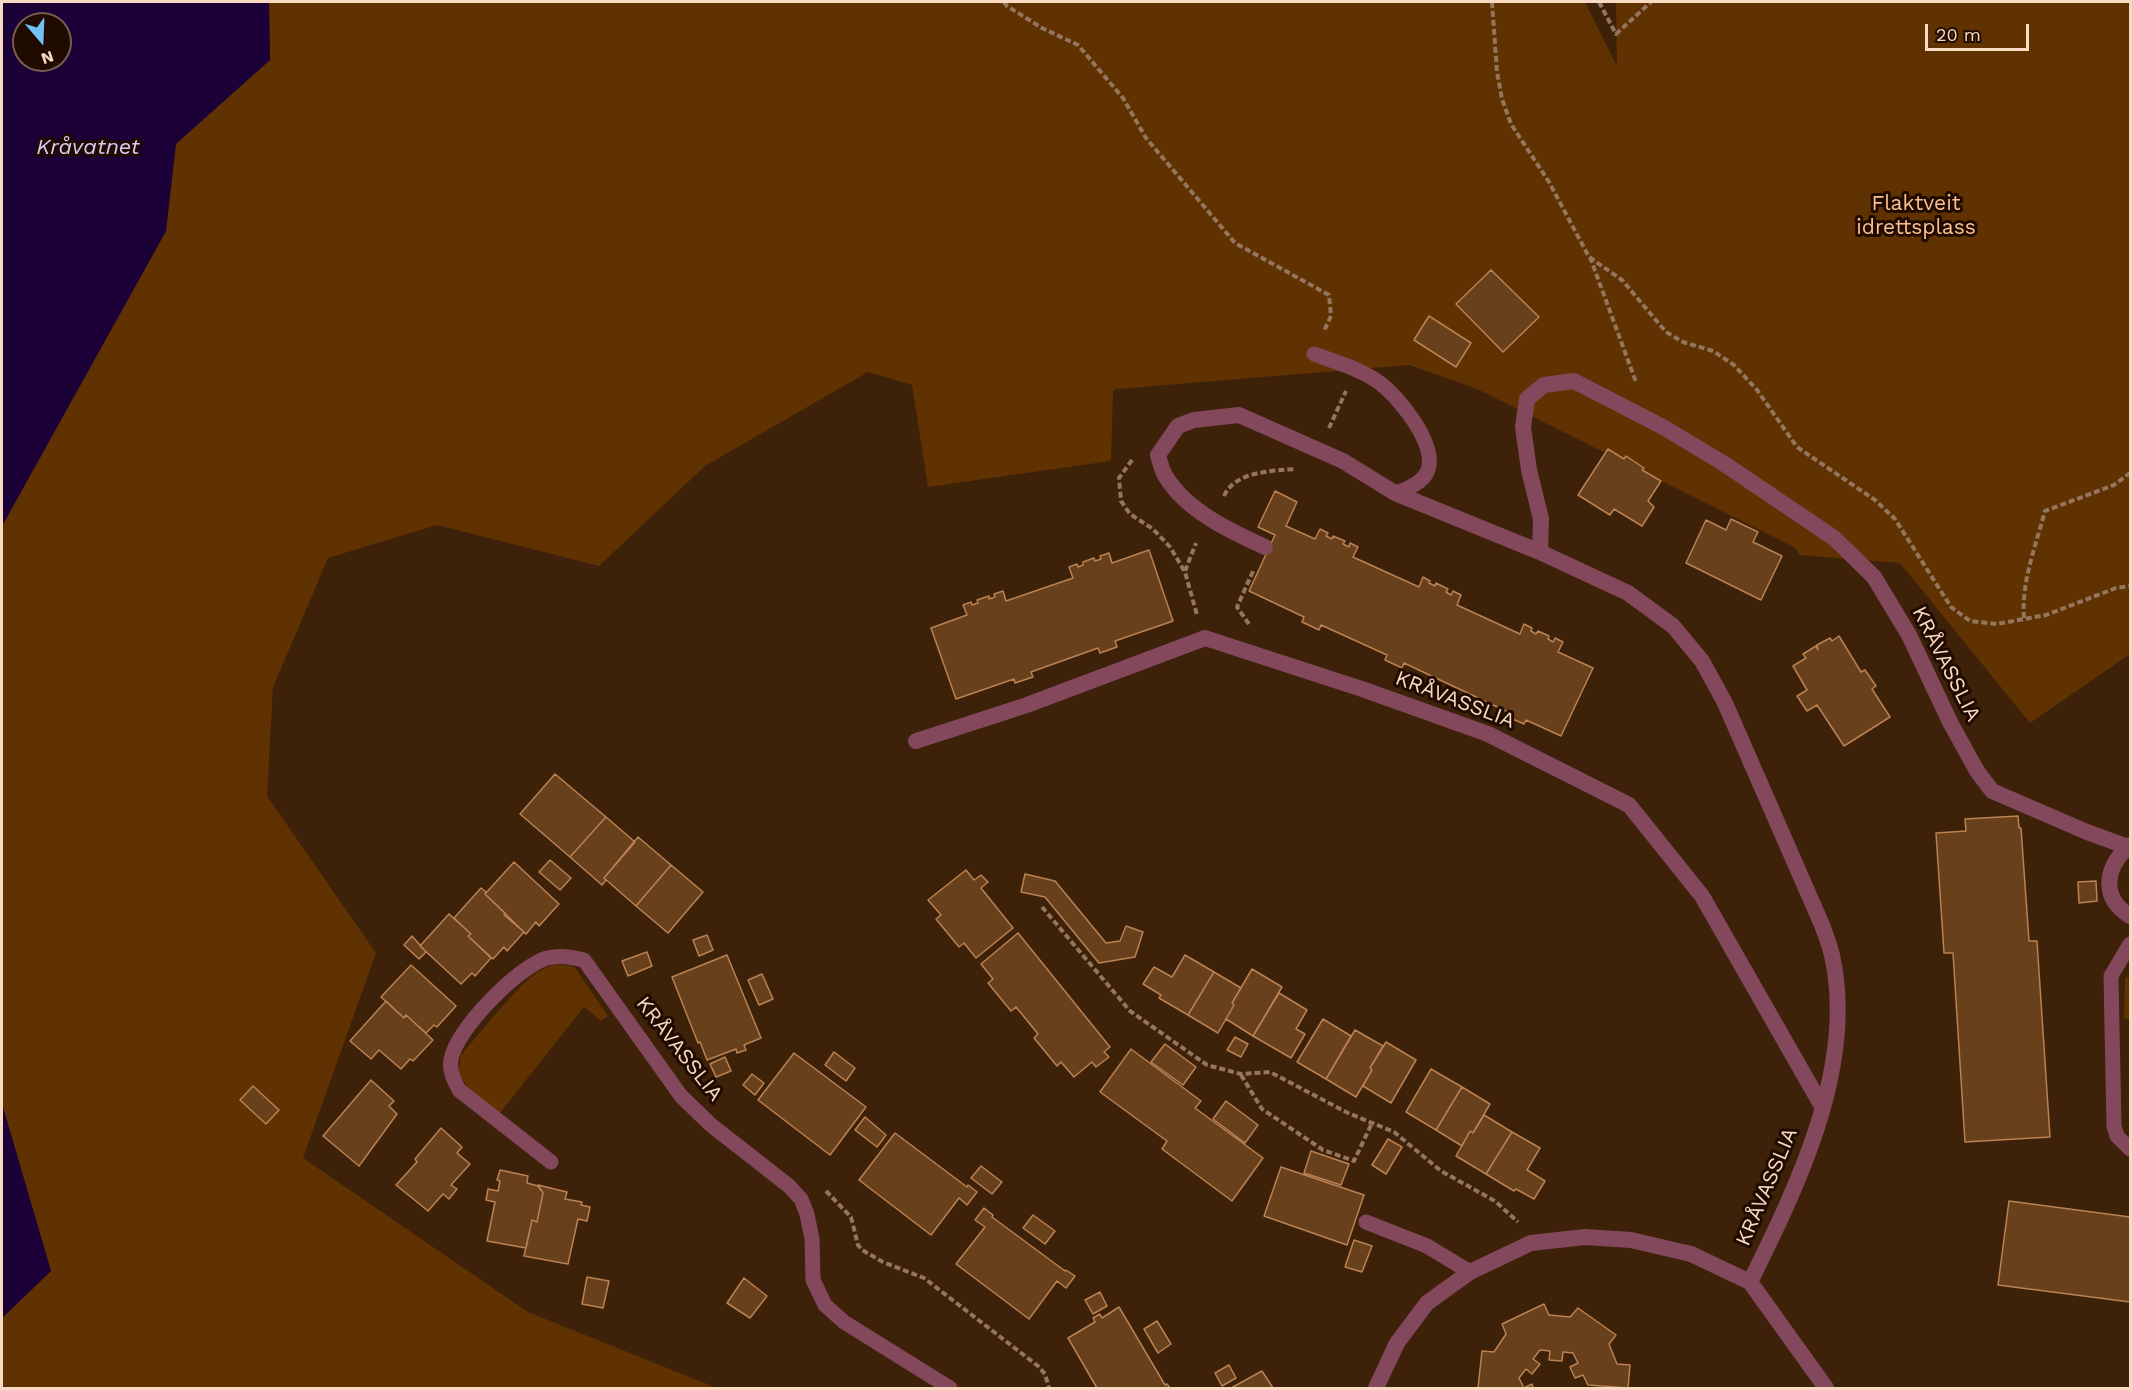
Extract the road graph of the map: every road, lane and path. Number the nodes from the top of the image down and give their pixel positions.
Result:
1 (1004, 2) edge
2 (1492, 2) edge
3 (1599, 2) edge
4 (1651, 2) edge
5 (1589, 256) junction
6 (1314, 354) joint
7 (1340, 402) dead end
8 (1630, 409) junction
9 (1325, 436) dead end
10 (1158, 455) junction
11 (1301, 469) dead end
12 (2130, 473) edge
13 (1395, 493) junction
14 (1214, 520) junction
15 (1202, 545) dead end
16 (1265, 547) dead end
17 (1540, 552) junction
18 (1251, 566) dead end
19 (1185, 572) junction
20 (2130, 586) edge
21 (2024, 618) junction
22 (1250, 625) dead end
23 (1204, 638) junction
24 (916, 741) dead end
25 (2129, 846) edge
26 (1041, 907) dead end
27 (2130, 916) edge
28 (2130, 944) edge
29 (1240, 1074) junction
30 (1823, 1108) junction
31 (1372, 1123) junction
32 (2130, 1149) edge
33 (551, 1162) dead end
34 (819, 1185) dead end
35 (1366, 1222) dead end
36 (1531, 1243) junction
37 (1470, 1272) junction
38 (1750, 1282) junction
39 (1379, 1387) edge
40 (950, 1389) edge
41 (1049, 1389) edge
42 (1826, 1389) edge

1 - 6 path
2 - 5 path
3 - 4 path
5 - 8 path
5 - 21 path
6 - 13 lane
7 - 9 path
8 - 17 street, KRÅVASSLIA
8 - 25 street, KRÅVASSLIA
10 - 13 street, KRÅVASSLIA
10 - 14 street
10 - 19 path
11 - 14 path
12 - 21 path
13 - 17 street, KRÅVASSLIA
14 - 16 street
15 - 19 path
17 - 30 street, KRÅVASSLIA
18 - 22 path
19 - 23 path
20 - 21 path
23 - 24 street
23 - 30 street, KRÅVASSLIA
25 - 27 street
26 - 29 path
28 - 32 lane
29 - 31 path
29 - 31 path
30 - 38 street, KRÅVASSLIA
31 - 36 path
33 - 40 lane, KRÅVASSLIA
34 - 41 path
35 - 37 lane
36 - 37 street, KRÅVASSLIA
36 - 38 street, KRÅVASSLIA
37 - 39 street, KRÅVASSLIA
38 - 42 street, KRÅVASSLIA

